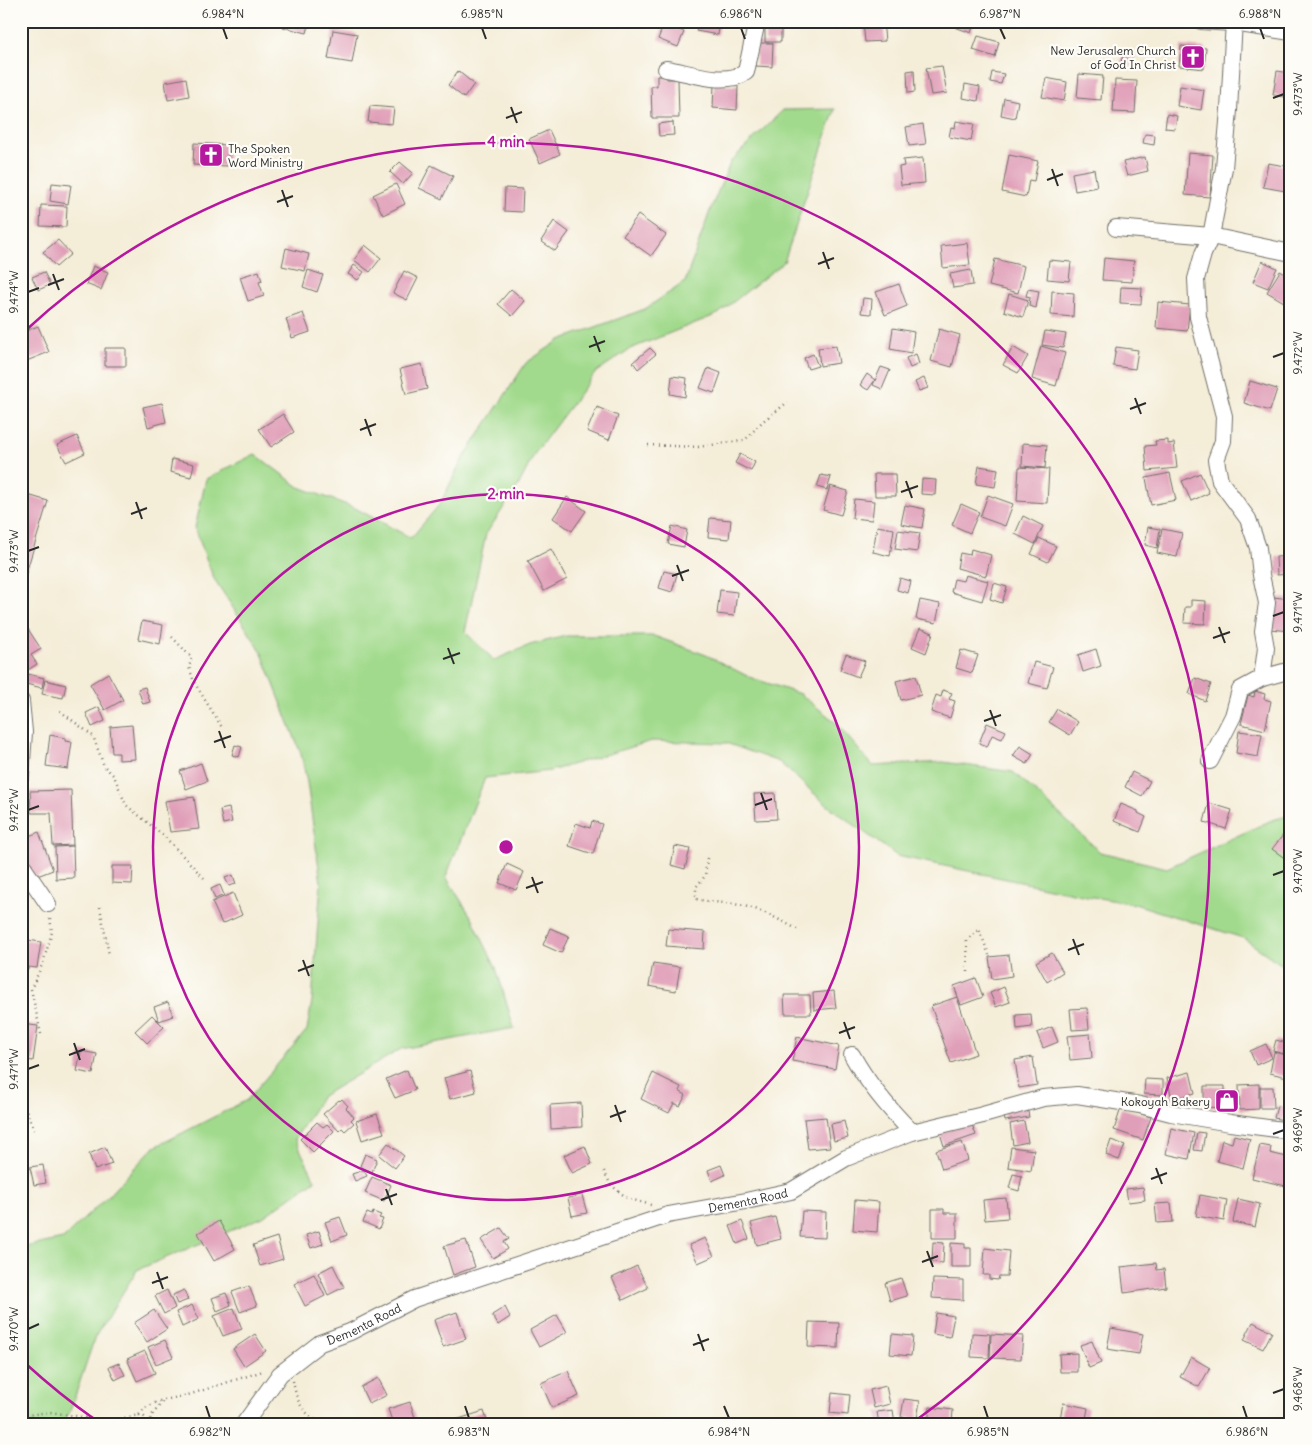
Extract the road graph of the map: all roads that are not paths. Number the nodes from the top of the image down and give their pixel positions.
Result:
1 (757, 21) edge
2 (1201, 21) edge
3 (1233, 22) edge
4 (1291, 32) edge
5 (666, 68) dead end
6 (1116, 228) dead end
7 (1211, 236) junction
8 (1291, 253) edge
9 (1291, 670) edge
10 (1262, 678) junction
11 (21, 701) edge
12 (1210, 761) dead end
13 (21, 776) edge
14 (21, 861) edge
15 (48, 904) road end
16 (852, 1055) dead end
17 (1291, 1131) edge
18 (912, 1132) junction
19 (244, 1424) edge

1 - 5 street
2 - 3 street
3 - 4 street
3 - 7 street
6 - 7 street
7 - 8 street
7 - 10 street
9 - 10 street
10 - 12 street
11 - 13 street
14 - 15 street
16 - 18 street
17 - 18 street, Dementa Road
18 - 19 street, Dementa Road

